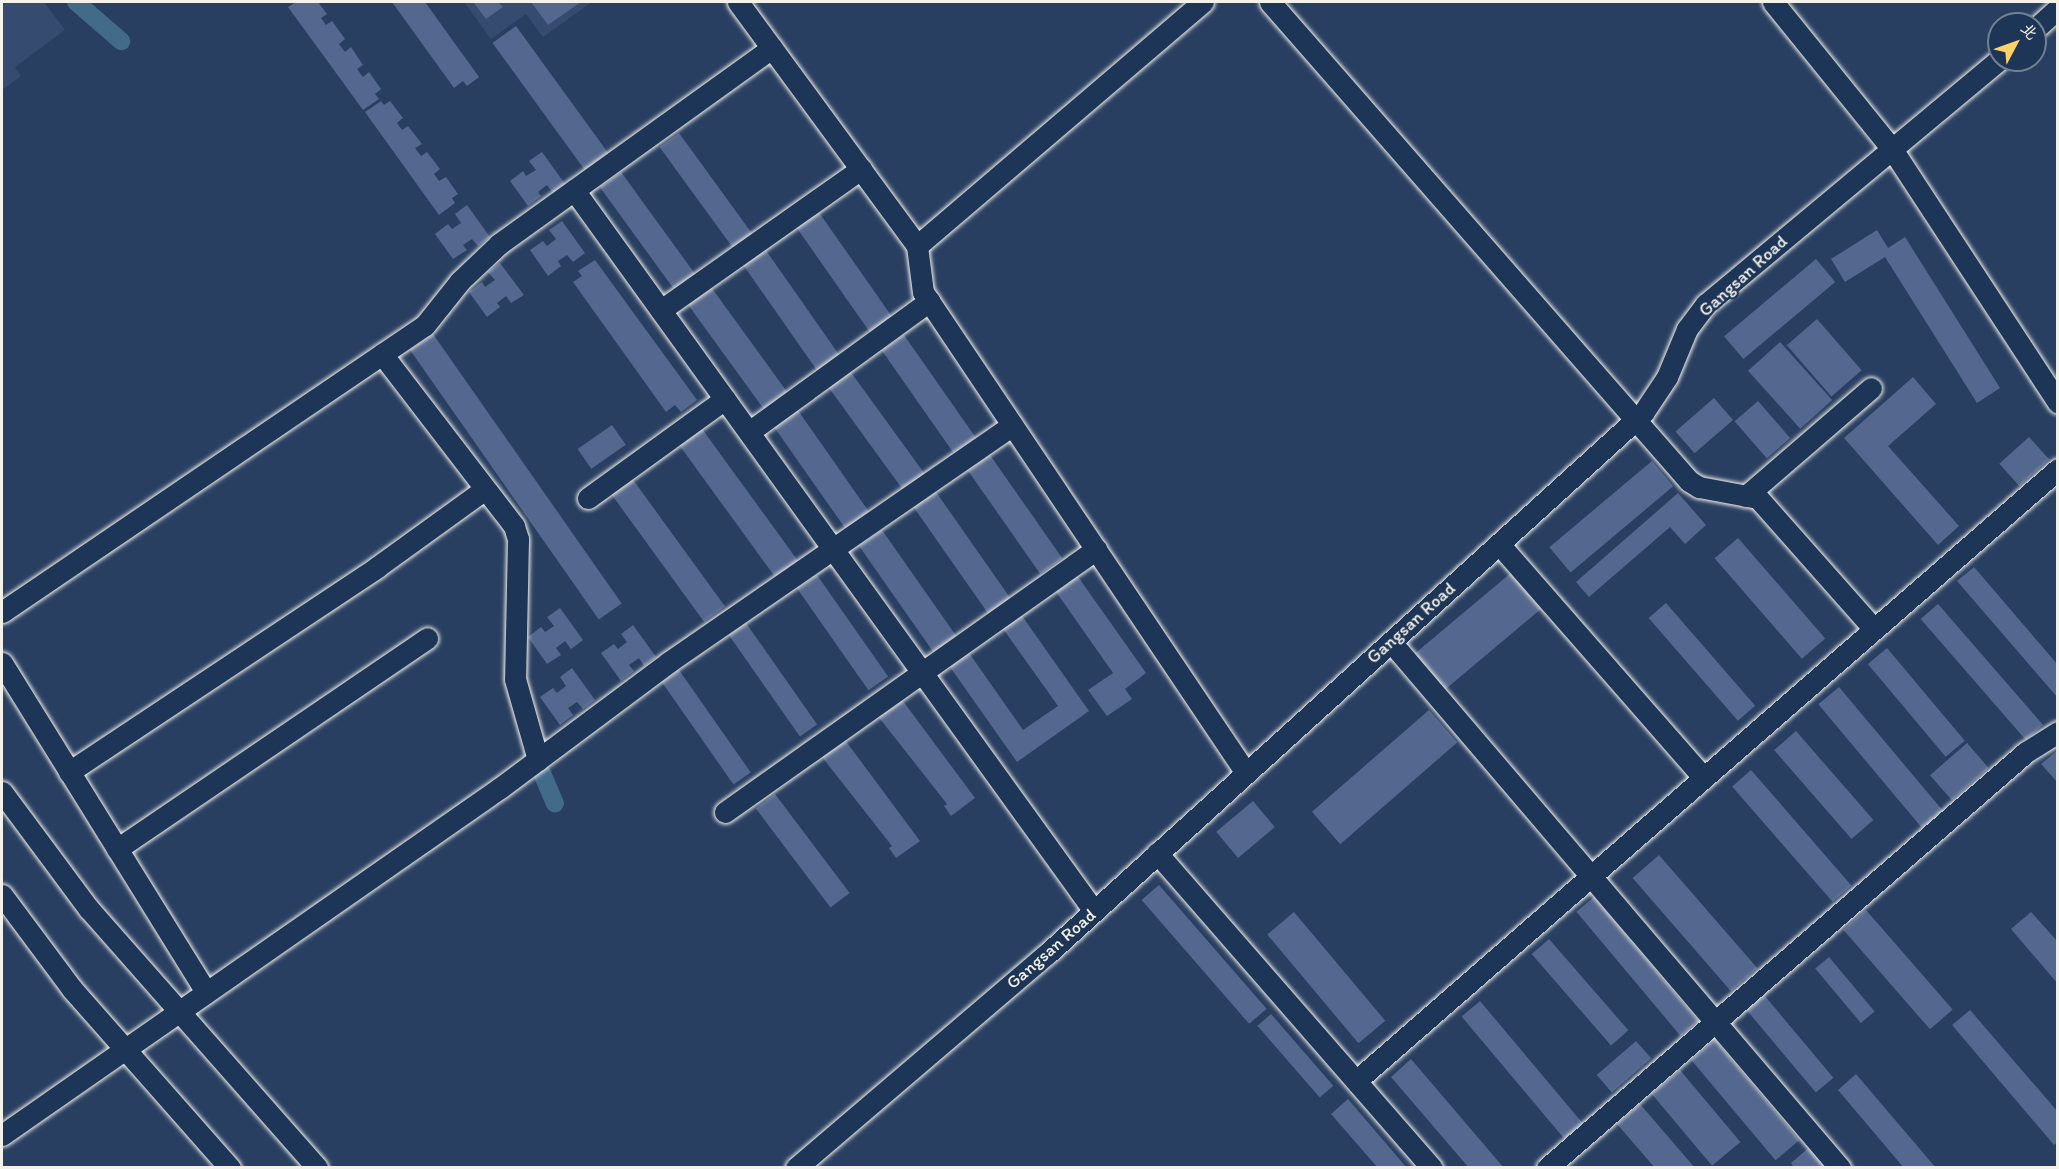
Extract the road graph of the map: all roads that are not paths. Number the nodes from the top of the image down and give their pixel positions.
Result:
1 (738, 2) edge
2 (1203, 2) edge
3 (1270, 2) edge
4 (1773, 2) edge
5 (772, 48) junction
6 (1987, 70) edge
7 (1892, 149) junction
8 (861, 169) junction
9 (574, 190) junction
10 (917, 246) junction
11 (929, 301) junction
12 (661, 310) junction
13 (382, 354) junction
14 (1871, 388) dead end
15 (725, 399) junction
16 (2058, 403) edge
17 (1634, 422) junction
18 (1012, 425) junction
19 (749, 432) junction
20 (2058, 469) edge
21 (485, 489) junction
22 (1746, 496) junction
23 (588, 498) dead end
24 (1499, 544) junction
25 (833, 549) junction
26 (1096, 549) junction
27 (2, 612) edge
28 (1873, 628) junction
29 (427, 638) dead end
30 (1391, 642) junction
31 (2, 663) edge
32 (922, 672) junction
33 (2058, 732) edge
34 (538, 760) junction
35 (69, 772) junction
36 (1246, 773) junction
37 (1703, 777) junction
38 (2, 792) edge
39 (725, 812) dead end
40 (117, 849) junction
41 (1157, 853) junction
42 (1592, 876) junction
43 (2, 895) edge
44 (1094, 911) junction
45 (206, 992) junction
46 (179, 1010) junction
47 (1716, 1021) junction
48 (124, 1048) junction
49 (1356, 1081) junction
50 (2, 1135) edge
51 (230, 1167) edge
52 (317, 1167) edge
53 (796, 1167) edge
54 (1432, 1167) edge
55 (1547, 1167) edge
56 (1840, 1167) edge

1 - 5 street
2 - 10 street
3 - 17 street
4 - 7 street
5 - 8 street
5 - 9 street
6 - 7 street, Gangsan Road
7 - 16 street
7 - 17 street, Gangsan Road
8 - 10 street
8 - 12 street
9 - 12 street
9 - 13 street
10 - 11 street
11 - 18 street
11 - 19 street
12 - 15 street
13 - 21 street
13 - 27 street
14 - 22 street
15 - 19 street
15 - 23 street
17 - 22 street
17 - 24 street, Gangsan Road
18 - 25 street
18 - 26 street
19 - 25 street
20 - 28 street
21 - 34 street
21 - 35 street
22 - 28 street
24 - 30 street, Gangsan Road
24 - 37 street
25 - 32 street
25 - 34 street
26 - 32 street
26 - 36 street
28 - 37 street
29 - 40 street
30 - 36 street, Gangsan Road
30 - 42 street
31 - 35 street
32 - 39 street
32 - 44 street
33 - 47 street
34 - 45 street
35 - 40 street
36 - 41 street, Gangsan Road
37 - 42 street
38 - 46 street
40 - 45 street
41 - 44 street, Gangsan Road
41 - 49 street
42 - 47 street
42 - 49 street
43 - 48 street
44 - 53 street, Gangsan Road
45 - 46 street
46 - 48 street
46 - 52 street
47 - 55 street
47 - 56 street
48 - 50 street
48 - 51 street
49 - 54 street

